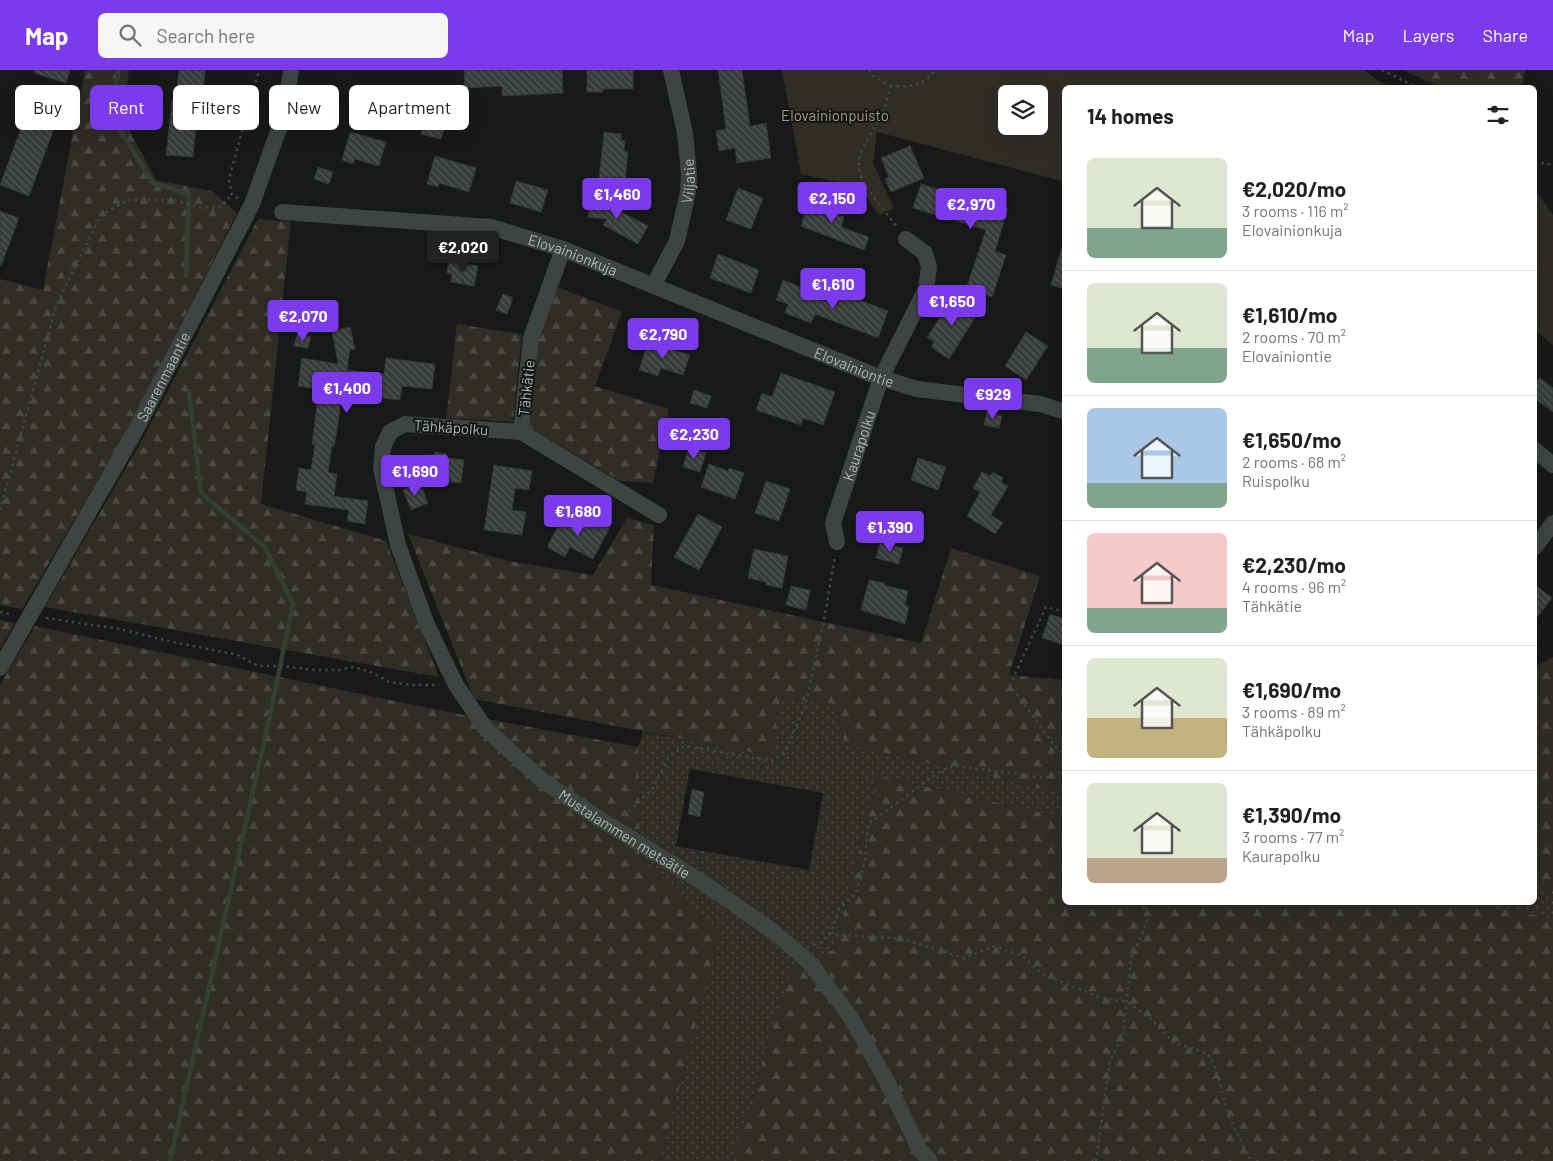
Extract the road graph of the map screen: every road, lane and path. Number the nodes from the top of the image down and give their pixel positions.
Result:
1 (259, 70) edge
2 (291, 70) edge
3 (671, 70) edge
4 (869, 70) edge
5 (935, 70) edge
6 (1382, 70) edge
7 (1412, 85) edge
8 (890, 86) junction
9 (1537, 162) edge
10 (1553, 165) edge
11 (232, 195) junction
12 (252, 204) junction
13 (282, 212) dead end
14 (906, 239) joint
15 (563, 249) junction
16 (654, 286) junction
17 (881, 378) junction
18 (1062, 411) edge
19 (521, 432) junction
20 (1537, 452) edge
21 (1553, 465) edge
22 (381, 468) joint
23 (0, 510) edge
24 (659, 515) dead end
25 (1553, 523) edge
26 (837, 542) joint
27 (1537, 544) edge
28 (1062, 611) edge
29 (28, 619) junction
30 (0, 668) edge
31 (456, 685) junction
32 (1062, 753) edge
33 (1062, 771) edge
34 (612, 827) junction
35 (1144, 905) edge
36 (829, 934) junction
37 (796, 952) junction
38 (1127, 1002) junction
39 (930, 1161) edge
40 (1096, 1161) edge
41 (1251, 1161) edge

1 - 11 path
2 - 12 street, Saarenmaantie
3 - 16 street, Viljatie
4 - 8 path
5 - 8 path
6 - 7 path
8 - 14 path
9 - 10 path
11 - 12 path
11 - 23 path
12 - 29 street, Saarenmaantie
13 - 15 street, Elovainionkuja
14 - 17 street, Kaurapolku
15 - 16 street, Elovainionkuja
15 - 19 street, Tähkätie
16 - 17 street, Elovainiontie
17 - 18 street, Elovainiontie
17 - 26 street, Kaurapolku
19 - 22 street, Tähkäpolku
19 - 24 street, Tähkätie
20 - 21 street
22 - 31 street, Mustalammen metsätie
25 - 27 street
26 - 34 path
28 - 32 path
29 - 30 street, Saarenmaantie
29 - 31 path
31 - 34 street, Mustalammen metsätie
33 - 36 path
34 - 37 street, Mustalammen metsätie
35 - 38 path
36 - 37 path
36 - 38 path
37 - 39 street, Mustalammen metsätie
38 - 40 path
38 - 41 path

